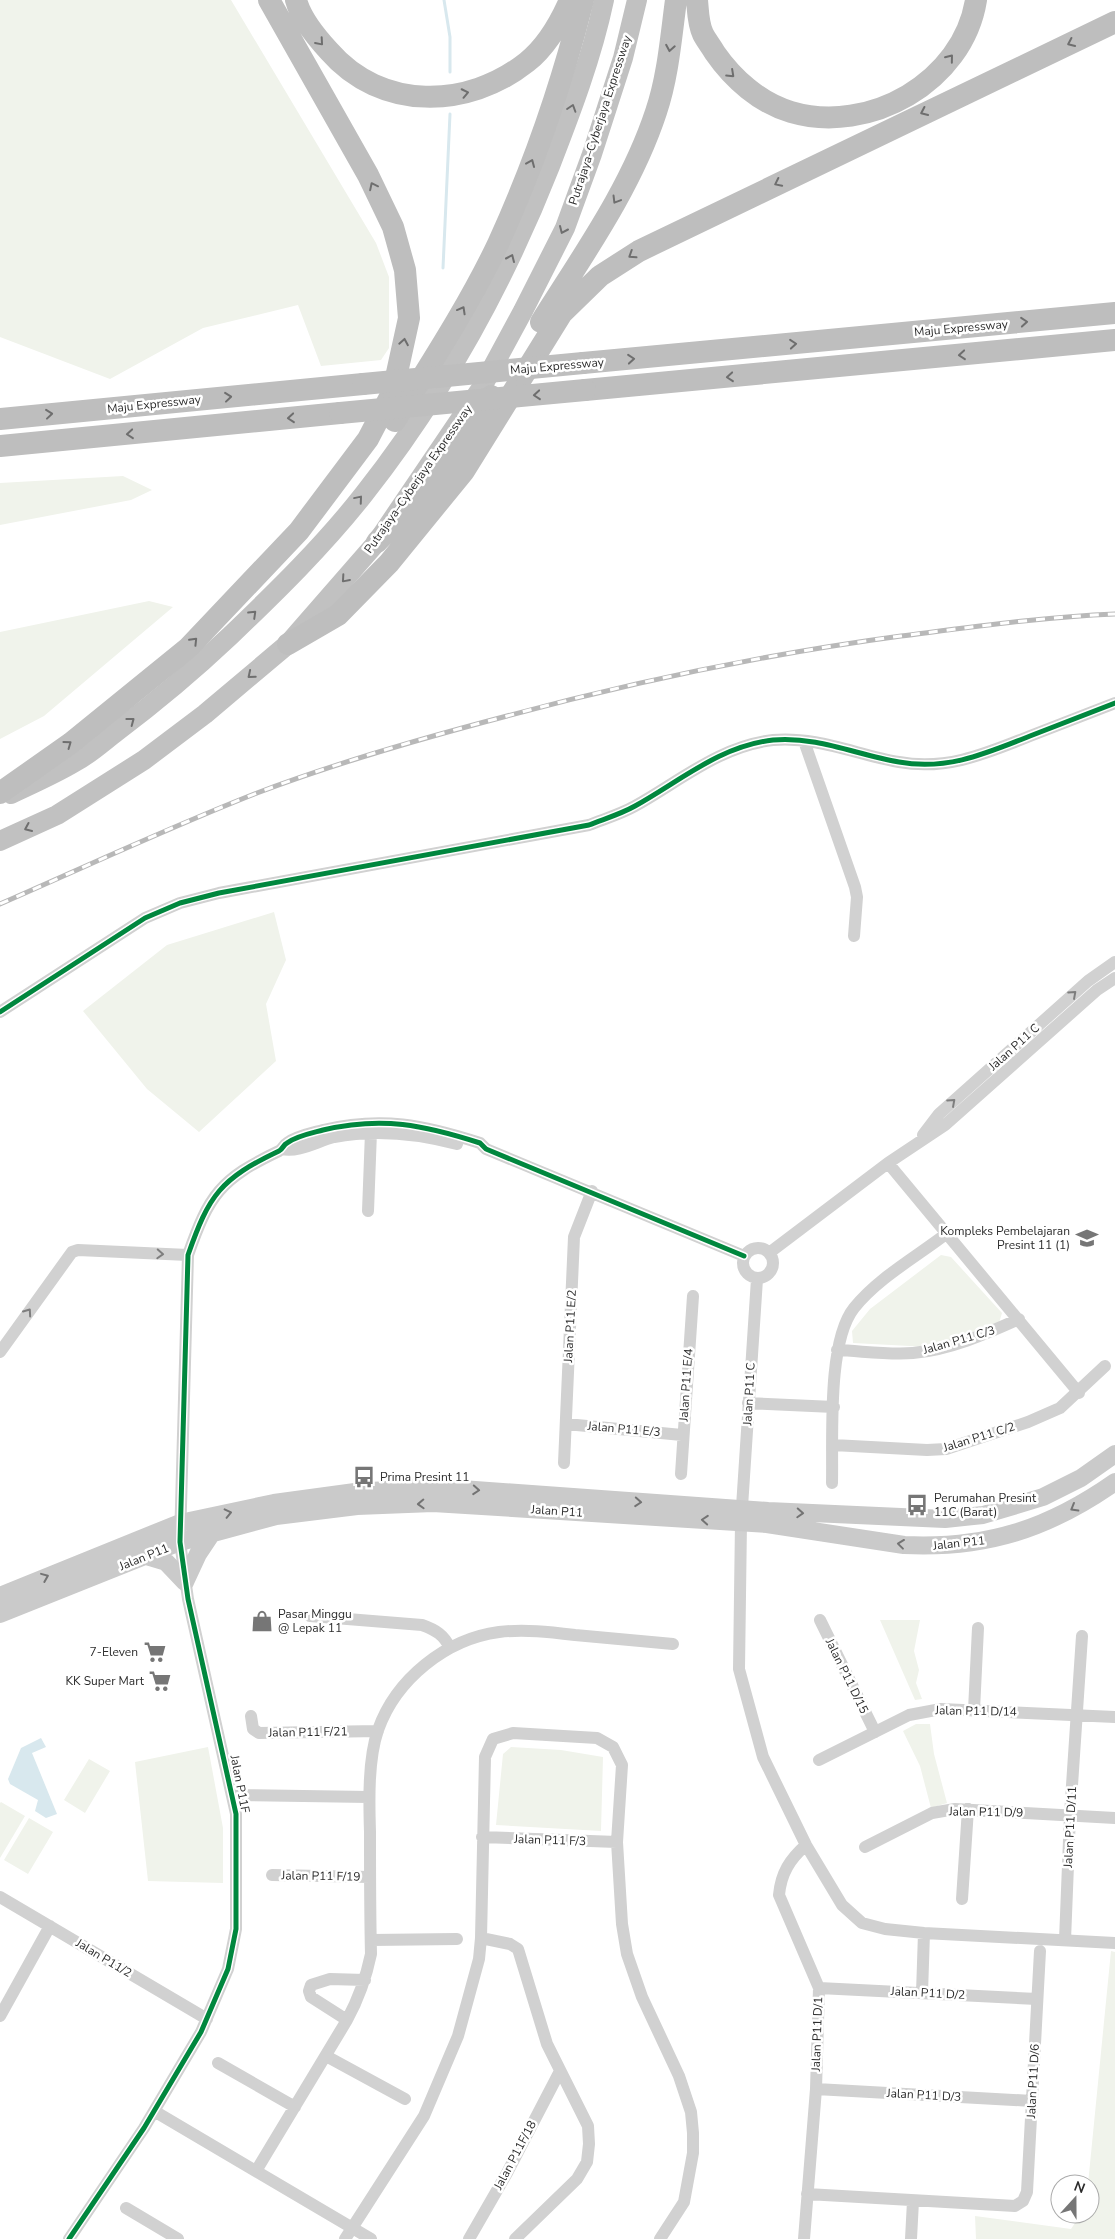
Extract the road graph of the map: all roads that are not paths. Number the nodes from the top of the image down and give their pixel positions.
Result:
1 (269, 0) edge
2 (296, 0) edge
3 (570, 0) edge
4 (583, 0) edge
5 (604, 0) edge
6 (637, 0) edge
7 (676, 0) edge
8 (697, 0) edge
9 (976, 0) edge
10 (1115, 22) edge
11 (1115, 313) edge
12 (1115, 340) edge
13 (0, 419) edge
14 (0, 446) edge
15 (299, 531) junction
16 (377, 542) junction
17 (288, 644) junction
18 (1115, 703) edge
19 (804, 741) junction
20 (0, 793) edge
21 (0, 800) edge
22 (0, 841) edge
23 (854, 936) dead end
24 (1115, 962) edge
25 (1115, 978) edge
26 (0, 1012) edge
27 (371, 1132) junction
28 (920, 1139) junction
29 (282, 1149) junction
30 (486, 1149) junction
31 (888, 1163) junction
32 (592, 1191) junction
33 (368, 1211) dead end
34 (946, 1234) junction
35 (769, 1253) junction
36 (188, 1255) junction
37 (744, 1256) junction
38 (757, 1279) junction
39 (693, 1296) dead end
40 (1019, 1319) junction
41 (837, 1350) junction
42 (0, 1352) edge
43 (1106, 1366) dead end
44 (1079, 1393) junction
45 (748, 1403) junction
46 (834, 1407) junction
47 (566, 1424) junction
48 (682, 1435) junction
49 (833, 1445) junction
50 (1115, 1454) edge
51 (564, 1463) dead end
52 (681, 1474) dead end
53 (1115, 1482) edge
54 (832, 1483) dead end
55 (742, 1516) junction
56 (180, 1523) junction
57 (212, 1533) junction
58 (180, 1542) junction
59 (146, 1556) junction
60 (185, 1582) junction
61 (0, 1596) edge
62 (0, 1614) edge
63 (310, 1616) dead end
64 (820, 1620) dead end
65 (978, 1628) dead end
66 (1082, 1636) dead end
67 (673, 1644) dead end
68 (450, 1648) junction
69 (974, 1710) junction
70 (1076, 1714) junction
71 (251, 1716) dead end
72 (1115, 1717) edge
73 (378, 1731) junction
74 (875, 1732) junction
75 (819, 1760) dead end
76 (233, 1795) junction
77 (369, 1797) junction
78 (968, 1809) junction
79 (1070, 1815) junction
80 (1115, 1818) edge
81 (482, 1837) junction
82 (618, 1842) junction
83 (806, 1845) junction
84 (865, 1847) dead end
85 (272, 1875) dead end
86 (370, 1877) junction
87 (0, 1897) edge
88 (962, 1899) dead end
89 (50, 1926) junction
90 (924, 1933) junction
91 (481, 1938) junction
92 (457, 1939) dead end
93 (370, 1940) junction
94 (1066, 1940) junction
95 (1115, 1943) edge
96 (1040, 1951) dead end
97 (365, 1980) junction
98 (818, 1988) junction
99 (922, 1993) junction
100 (1037, 1999) junction
101 (0, 2016) edge
102 (207, 2019) junction
103 (347, 2020) junction
104 (326, 2056) junction
105 (218, 2064) dead end
106 (560, 2071) junction
107 (816, 2089) junction
108 (405, 2099) dead end
109 (1032, 2102) junction
110 (295, 2107) junction
111 (154, 2111) junction
112 (256, 2171) junction
113 (807, 2194) junction
114 (913, 2202) junction
115 (126, 2208) dead end
116 (352, 2228) junction
117 (69, 2239) edge
118 (178, 2239) edge
119 (345, 2239) edge
120 (371, 2239) edge
121 (469, 2239) edge
122 (515, 2239) edge
123 (660, 2239) edge
124 (804, 2239) edge
125 (911, 2239) edge

15 -> 1 highway
2 -> 3 highway
15 -> 4 highway
21 -> 5 highway
6 -> 16 highway, Putrajaya–Cyberjaya Expressway
7 -> 16 highway
8 -> 9 highway
10 -> 17 highway
13 -> 11 highway, Maju Expressway, bridge
12 -> 14 highway, bridge
20 -> 15 highway
16 -> 17 highway, Putrajaya–Cyberjaya Expressway
17 -> 22 highway, Putrajaya–Cyberjaya Expressway
18 - 19 street
19 - 23 street
19 - 26 street
28 -> 24 street, Jalan P11 C
25 - 28 street, Jalan P11 C
27 - 29 street
27 - 30 street
27 - 33 street
28 - 31 street, Jalan P11 C
29 - 30 street
29 - 36 street, Jalan P11F
30 - 32 street
31 - 34 street
31 - 35 street, Jalan P11 C
32 - 37 street
32 - 47 street, Jalan P11 E/2
34 - 40 street
34 - 41 street
35 - 37 street
35 - 38 street
42 -> 36 street
36 - 56 street, Jalan P11F
37 - 38 street
38 - 45 street, Jalan P11 C
39 - 48 street, Jalan P11 E/4
40 - 41 street, Jalan P11 C/3
40 - 44 street
41 - 46 street
43 - 44 street, Jalan P11 C/2
44 - 49 street, Jalan P11 C/2
45 - 46 street
45 - 55 street, Jalan P11 C
46 - 49 street
47 - 48 street, Jalan P11 E/3
47 - 51 street, Jalan P11 E/2
48 - 52 street, Jalan P11 E/4
49 - 54 street
55 -> 50 main road, Jalan P11
53 -> 55 main road, Jalan P11
56 -> 55 main road, Jalan P11
55 -> 57 main road, Jalan P11
55 - 83 street, Jalan P11 C
56 - 58 street, Jalan P11F
61 -> 56 main road, Jalan P11
57 - 58 main road, Jalan P11
57 - 60 main road
58 - 59 main road, Jalan P11
58 - 60 street, Jalan P11F
59 - 60 main road
59 - 62 main road, Jalan P11
60 - 76 street, Jalan P11F
63 - 68 street
64 - 74 street, Jalan P11 D/15
65 - 69 street
66 - 70 street, Jalan P11 D/11
67 - 68 street
68 - 73 street
69 - 70 street, Jalan P11 D/14
69 - 74 street, Jalan P11 D/14
70 - 72 street, Jalan P11 D/14
70 - 79 street, Jalan P11 D/11
71 - 73 street, Jalan P11 F/21
73 - 77 street
74 - 75 street, Jalan P11 D/14
76 - 77 street
76 - 102 street, Jalan P11F
77 - 86 street
78 - 79 street, Jalan P11 D/9
78 - 84 street, Jalan P11 D/9
78 - 88 street
79 - 80 street, Jalan P11 D/9
79 - 94 street, Jalan P11 D/11
81 - 82 street, Jalan P11 F/3
81 - 82 street
81 - 91 street
82 - 123 street
83 - 90 street, Jalan P11 C
83 - 98 street, Jalan P11 D/1
85 - 86 street, Jalan P11 F/19
86 - 93 street
87 - 89 street, Jalan P11/2
89 - 101 street
89 - 102 street, Jalan P11/2
90 - 94 street, Jalan P11 C
90 - 99 street
91 - 106 street
91 - 116 street
92 - 93 street
93 - 97 street
94 - 95 street, Jalan P11 C
96 - 100 street, Jalan P11 D/6
97 - 103 street
97 - 103 street
98 - 99 street, Jalan P11 D/2
98 - 107 street, Jalan P11 D/1
99 - 100 street, Jalan P11 D/2
100 - 109 street, Jalan P11 D/6
102 - 111 street, Jalan P11F
103 - 104 street
104 - 108 street
104 - 110 street
105 - 110 street
106 - 121 street, Jalan P11F/18
106 - 122 street
107 - 109 street, Jalan P11 D/3
107 - 113 street, Jalan P11 D/1
109 - 114 street, Jalan P11 D/6
110 - 112 street
111 - 112 street
111 - 117 street, Jalan P11F
112 - 116 street
113 - 114 street
113 - 124 street, Jalan P11 D/1
114 - 125 street
115 - 118 street
116 - 119 street
116 - 120 street

